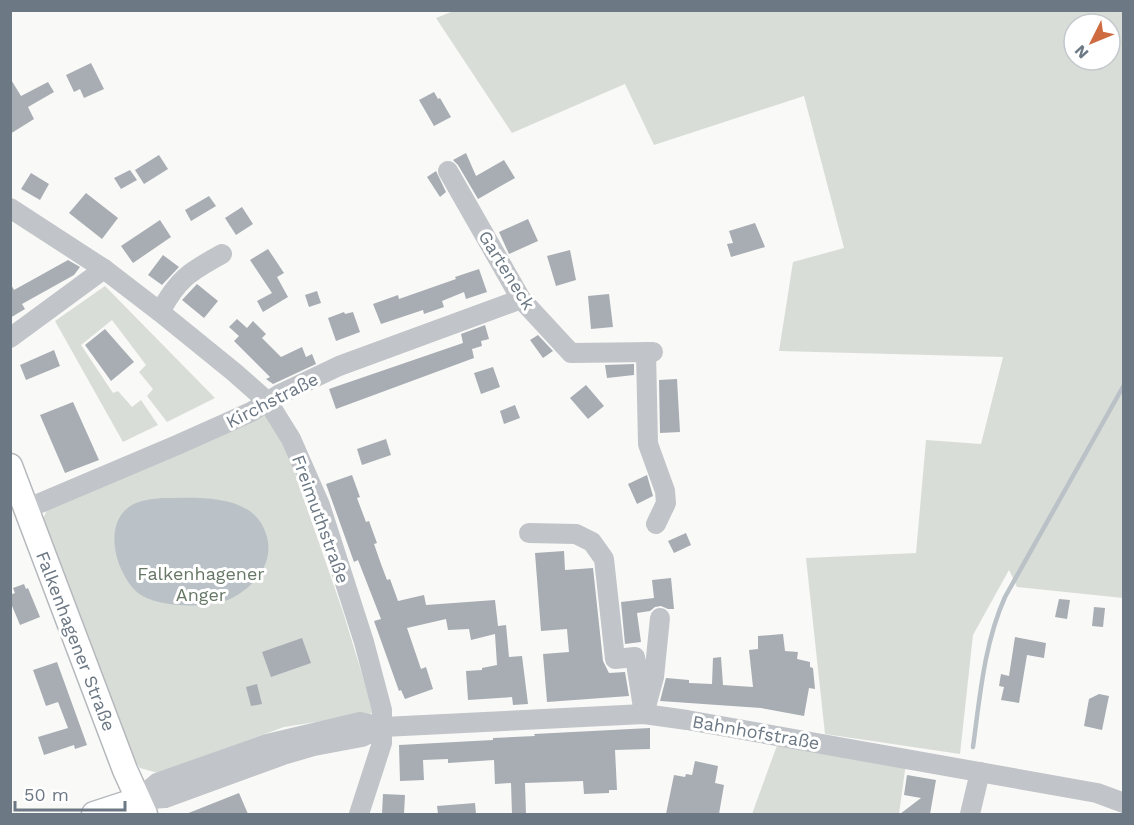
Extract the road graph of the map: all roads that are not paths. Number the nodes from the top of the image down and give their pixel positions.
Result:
1 (448, 171) dead end
2 (10, 208) edge
3 (222, 254) dead end
4 (104, 269) junction
5 (521, 300) junction
6 (160, 312) junction
7 (10, 338) edge
8 (268, 402) junction
9 (10, 466) edge
10 (20, 506) edge
11 (656, 524) dead end
12 (529, 533) dead end
13 (660, 618) dead end
14 (644, 714) junction
15 (383, 727) junction
16 (980, 772) junction
17 (1124, 803) edge
18 (141, 807) edge
19 (94, 814) edge
20 (359, 814) edge
21 (970, 814) edge

1 - 5 street, Garteneck
2 - 4 street, Freimuthstraße
3 - 6 street
4 - 6 street, Freimuthstraße
4 - 7 street
5 - 8 street, Kirchstraße
5 - 11 street, Garteneck
6 - 8 street, Freimuthstraße
8 - 10 street, Kirchstraße
8 - 15 street, Freimuthstraße
9 - 10 main road, Falkenhagener Straße
10 - 18 main road, Falkenhagener Straße
12 - 14 street
13 - 14 street
14 - 15 street, Bahnhofstraße
14 - 16 street, Bahnhofstraße
15 - 18 street, Bahnhofstraße
15 - 20 street, Freimuthstraße
16 - 17 street, Bahnhofstraße
16 - 21 street
18 - 19 main road

